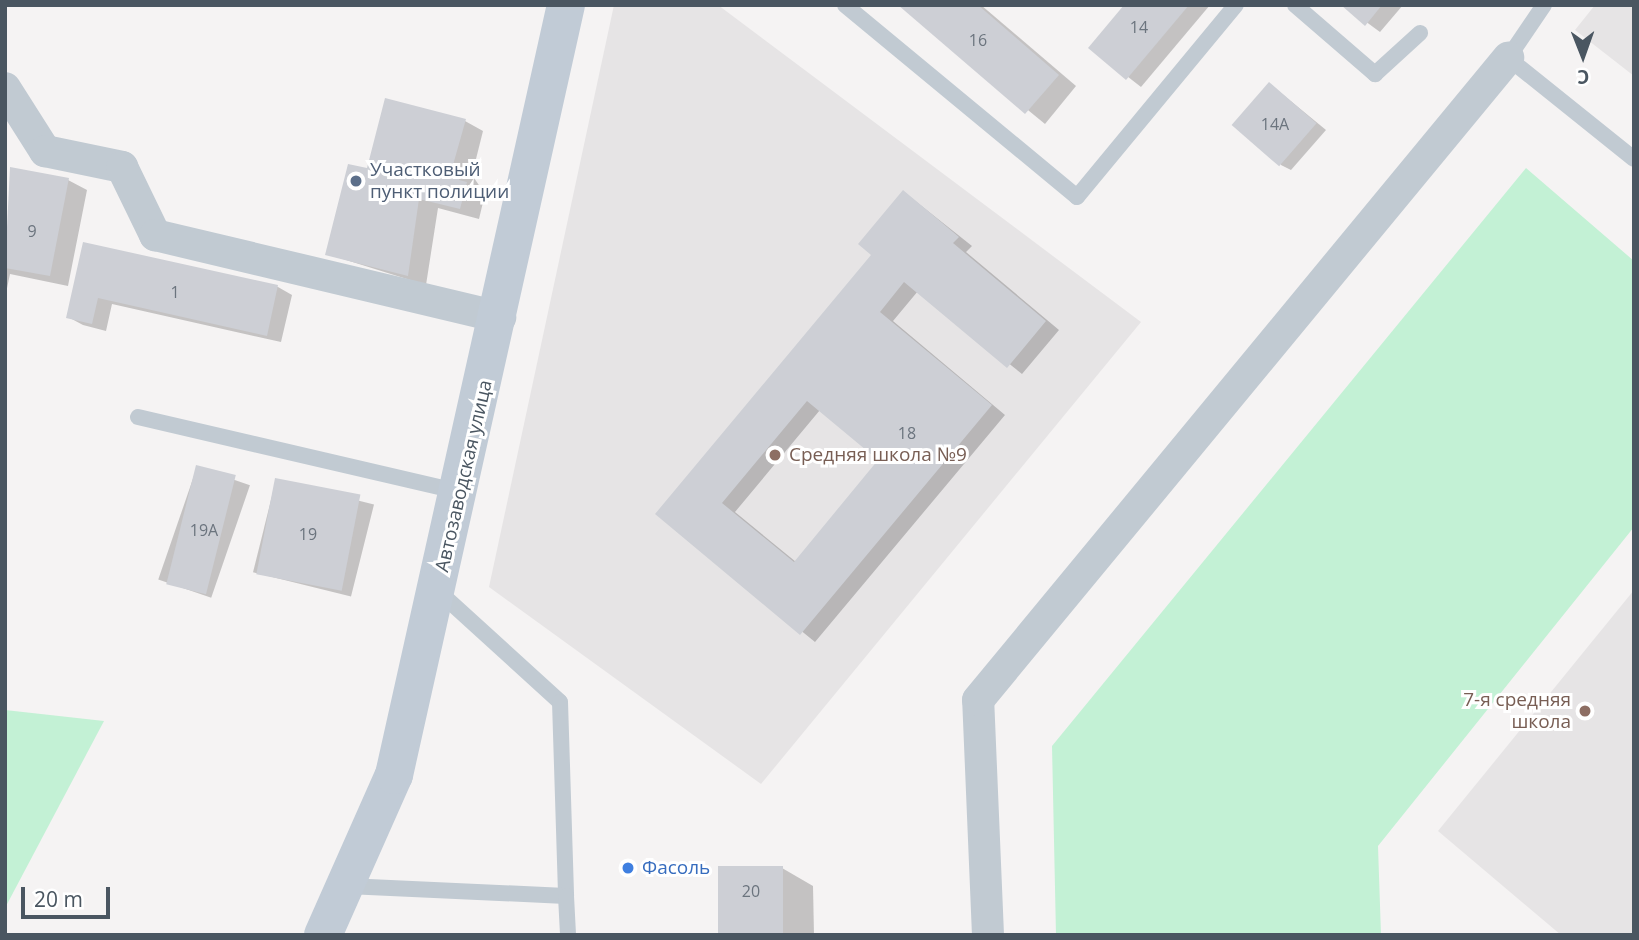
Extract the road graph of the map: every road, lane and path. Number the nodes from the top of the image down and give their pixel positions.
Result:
1 (566, 5) edge
2 (845, 5) edge
3 (1236, 5) edge
4 (1295, 5) edge
5 (1544, 5) edge
6 (1420, 33) dead end
7 (1508, 58) junction
8 (5, 88) edge
9 (1634, 159) edge
10 (500, 317) junction
11 (138, 417) dead end
12 (460, 492) junction
13 (437, 590) junction
14 (347, 886) junction
15 (566, 896) junction
16 (323, 935) edge
17 (568, 935) edge
18 (988, 935) edge

1 - 10 street, Автозаводская улица
2 - 3 lane
4 - 6 lane
5 - 7 lane
7 - 9 lane
7 - 18 street
8 - 10 street
10 - 12 street, Автозаводская улица
11 - 12 lane
12 - 13 street, Автозаводская улица
13 - 14 street, Автозаводская улица
13 - 15 lane
14 - 15 lane
14 - 16 street, Автозаводская улица
15 - 17 lane

